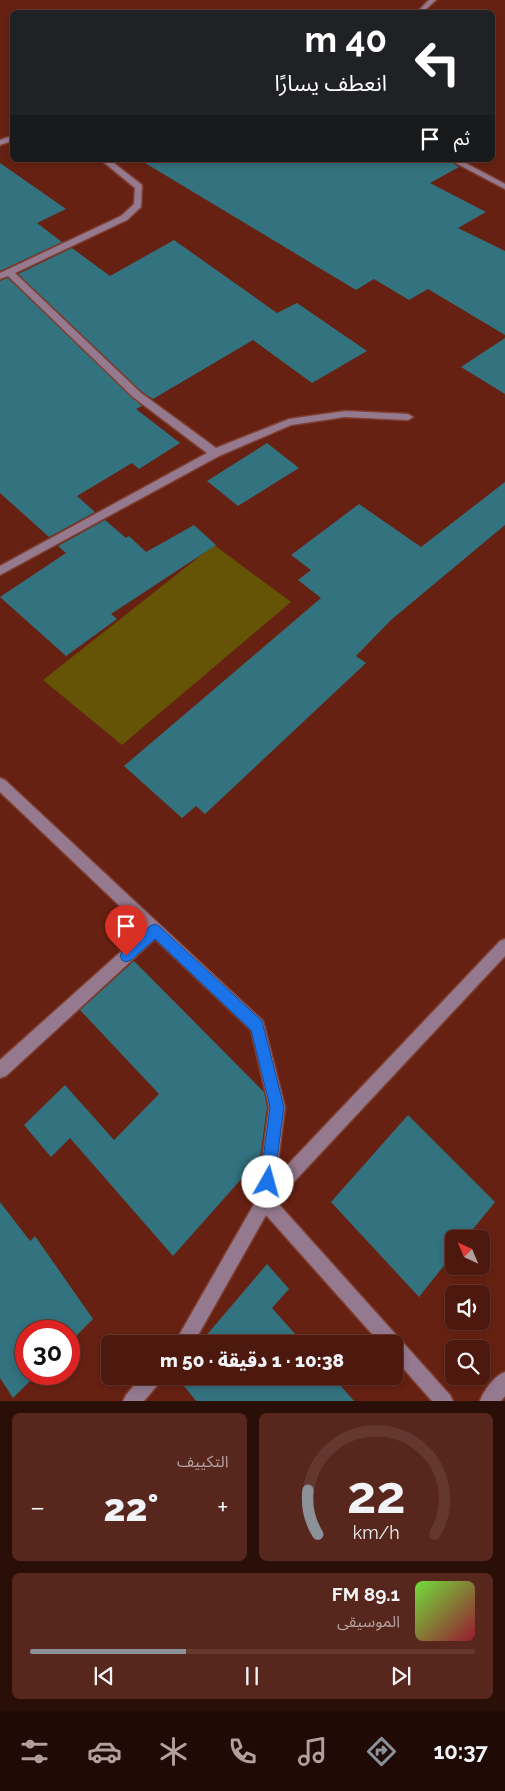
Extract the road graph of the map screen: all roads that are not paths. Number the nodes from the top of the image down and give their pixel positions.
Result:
1 (433, 0) edge
2 (422, 10) edge
3 (108, 162) edge
4 (458, 162) edge
5 (505, 187) edge
6 (4, 274) edge
7 (408, 417) dead end
8 (215, 453) junction
9 (0, 571) edge
10 (0, 784) edge
11 (155, 930) junction
12 (505, 946) edge
13 (0, 1070) edge
14 (265, 1201) junction
15 (187, 1335) edge
16 (385, 1335) edge
17 (403, 1355) edge
18 (505, 1381) edge
19 (146, 1385) edge
20 (132, 1401) edge
21 (444, 1401) edge
22 (489, 1401) edge

1 - 2 street
3 - 6 street
4 - 5 street
6 - 8 street
7 - 8 street
8 - 9 street
10 - 11 street
11 - 13 street
11 - 14 street
12 - 14 street
14 - 15 street
14 - 16 street
17 - 21 street
18 - 22 street
19 - 20 street

